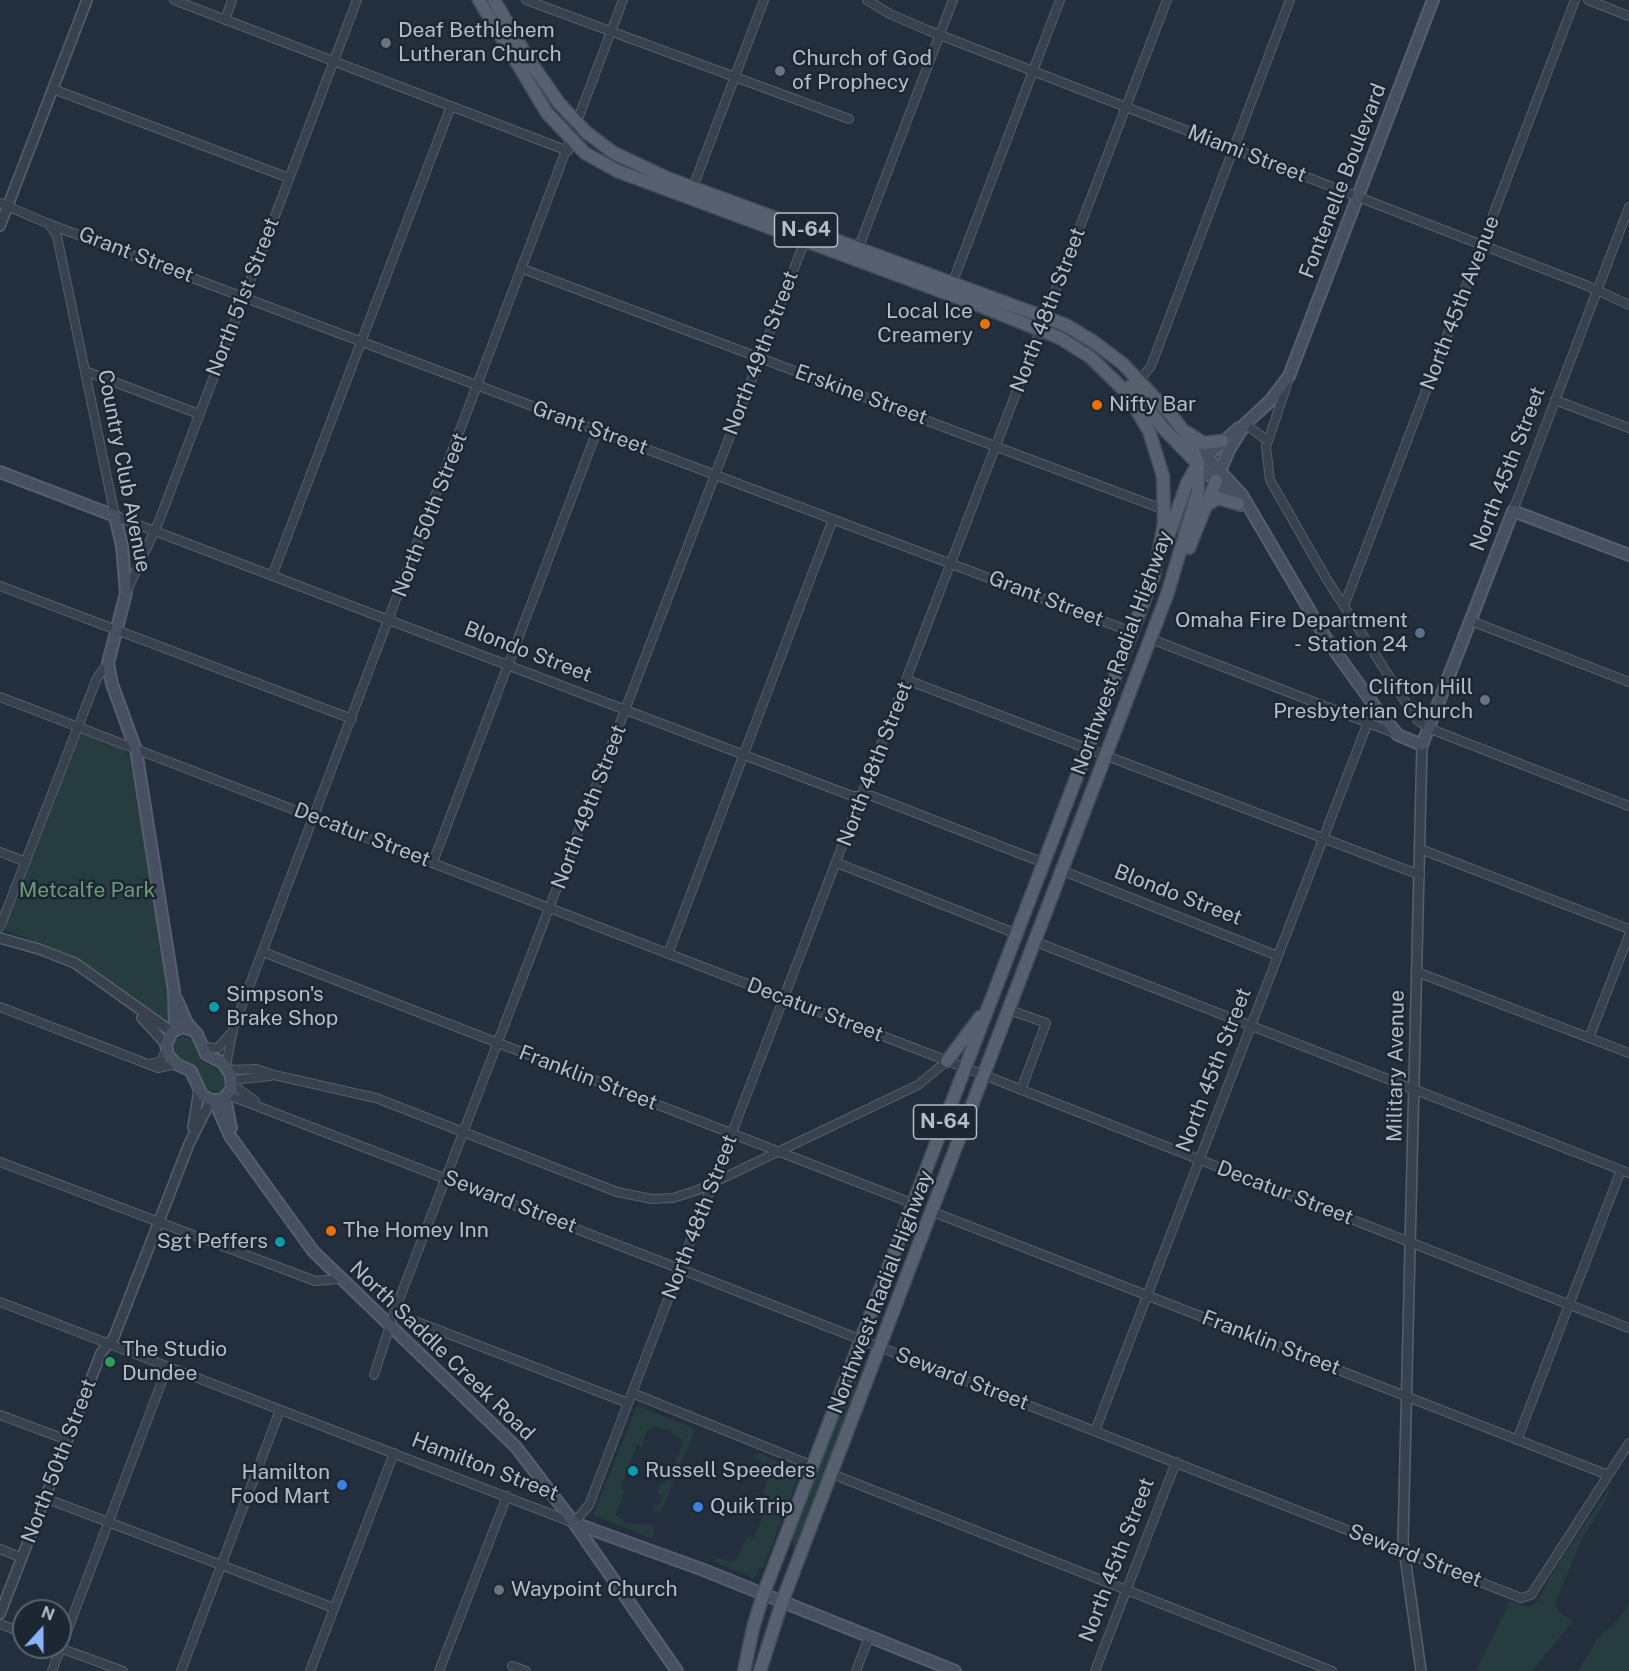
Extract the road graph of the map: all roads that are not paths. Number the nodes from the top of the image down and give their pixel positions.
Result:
1 (87, 0) edge
2 (174, 0) edge
3 (232, 0) edge
4 (357, 0) edge
5 (479, 0) edge
6 (494, 0) edge
7 (526, 0) edge
8 (623, 0) edge
9 (764, 0) edge
10 (867, 0) edge
11 (953, 0) edge
12 (1060, 0) edge
13 (1167, 0) edge
14 (1290, 0) edge
15 (1433, 0) edge
16 (1575, 0) edge
17 (1588, 0) edge
18 (1629, 16) edge
19 (225, 20) junction
20 (611, 32) junction
21 (940, 34) junction
22 (333, 61) junction
23 (1033, 71) junction
24 (735, 77) junction
25 (53, 89) junction
26 (451, 106) junction
27 (1126, 107) junction
28 (849, 119) dead end
29 (577, 123) junction
30 (570, 146) junction
31 (1233, 148) junction
32 (289, 178) junction
33 (693, 187) junction
34 (1358, 197) junction
35 (4, 205) edge
36 (1629, 207) edge
37 (50, 224) junction
38 (0, 226) edge
39 (805, 240) junction
40 (1482, 245) junction
41 (858, 249) junction
42 (523, 269) junction
43 (952, 284) junction
44 (1597, 291) junction
45 (244, 296) junction
46 (1629, 305) edge
47 (1046, 316) junction
48 (1041, 329) junction
49 (362, 341) junction
50 (760, 357) junction
51 (1090, 357) junction
52 (85, 371) junction
53 (1289, 376) junction
54 (1139, 381) junction
55 (479, 386) junction
56 (1555, 400) junction
57 (199, 414) junction
58 (1245, 424) junction
59 (1629, 428) edge
60 (597, 431) junction
61 (1186, 433) junction
62 (1222, 441) junction
63 (1268, 441) junction
64 (997, 445) junction
65 (1202, 460) junction
66 (0, 472) edge
67 (715, 475) junction
68 (1218, 476) junction
69 (1238, 504) junction
70 (1206, 506) junction
71 (1165, 510) junction
72 (1513, 511) junction
73 (115, 516) junction
74 (833, 519) junction
75 (1255, 521) junction
76 (154, 531) junction
77 (1629, 555) edge
78 (952, 563) junction
79 (1154, 575) junction
80 (272, 576) junction
81 (0, 586) edge
82 (126, 593) junction
83 (1167, 595) junction
84 (1344, 606) junction
85 (390, 620) junction
86 (1471, 621) junction
87 (115, 629) junction
88 (1132, 632) junction
89 (1151, 639) junction
90 (108, 663) junction
91 (508, 666) junction
92 (907, 680) junction
93 (1629, 682) edge
94 (0, 697) edge
95 (626, 710) junction
96 (352, 719) junction
97 (1368, 722) junction
98 (78, 727) junction
99 (1428, 728) junction
100 (1398, 735) junction
101 (1422, 745) junction
102 (136, 750) junction
103 (1087, 750) junction
104 (743, 754) junction
105 (1106, 757) junction
106 (863, 796) junction
107 (1629, 806) edge
108 (315, 817) junction
109 (1323, 839) junction
110 (1420, 849) junction
111 (0, 852) edge
112 (26, 862) junction
113 (433, 862) junction
114 (837, 863) junction
115 (1044, 863) junction
116 (1063, 871) junction
117 (1420, 875) junction
118 (550, 908) junction
119 (0, 927) edge
120 (1629, 929) edge
121 (1017, 934) junction
122 (1629, 935) edge
123 (0, 938) edge
124 (1036, 942) junction
125 (263, 952) junction
126 (668, 954) junction
127 (1278, 956) junction
128 (1417, 972) junction
129 (174, 991) junction
130 (994, 993) junction
131 (785, 998) junction
132 (0, 1007) edge
133 (133, 1007) junction
134 (1010, 1010) junction
135 (1252, 1025) junction
136 (233, 1029) junction
137 (192, 1030) junction
138 (173, 1031) junction
139 (1589, 1038) junction
140 (498, 1043) junction
141 (166, 1047) junction
142 (203, 1047) junction
143 (1629, 1053) edge
144 (947, 1061) junction
145 (149, 1064) junction
146 (176, 1064) junction
147 (966, 1068) junction
148 (230, 1075) junction
149 (985, 1076) junction
150 (1414, 1089) junction
151 (1021, 1090) junction
152 (199, 1091) junction
153 (226, 1096) junction
154 (212, 1100) junction
155 (264, 1107) junction
156 (464, 1132) junction
157 (733, 1133) junction
158 (189, 1144) junction
159 (240, 1148) junction
160 (780, 1151) junction
161 (1200, 1160) junction
162 (0, 1162) edge
163 (1625, 1171) edge
164 (446, 1178) junction
165 (714, 1182) junction
166 (914, 1203) junction
167 (933, 1212) junction
168 (159, 1222) junction
169 (1410, 1243) junction
170 (680, 1269) junction
171 (339, 1278) junction
172 (1148, 1295) junction
173 (0, 1302) edge
174 (1570, 1305) junction
175 (394, 1312) junction
176 (390, 1326) junction
177 (1629, 1328) edge
178 (861, 1341) junction
179 (108, 1345) junction
180 (881, 1347) junction
181 (167, 1368) junction
182 (374, 1375) dead end
183 (632, 1393) junction
184 (1407, 1396) junction
185 (628, 1403) junction
186 (280, 1410) junction
187 (0, 1414) edge
188 (1095, 1431) junction
189 (67, 1440) junction
190 (1517, 1440) junction
191 (1629, 1443) edge
192 (393, 1453) junction
193 (1176, 1462) junction
194 (813, 1466) junction
195 (832, 1474) junction
196 (1608, 1475) junction
197 (507, 1496) junction
198 (45, 1498) junction
199 (109, 1523) junction
200 (574, 1523) junction
201 (0, 1549) edge
202 (1404, 1552) junction
203 (22, 1558) junction
204 (222, 1565) junction
205 (1126, 1590) junction
206 (763, 1595) junction
207 (782, 1602) junction
208 (334, 1608) junction
209 (0, 1614) edge
210 (72, 1614) edge
211 (869, 1637) junction
212 (72, 1653) edge
213 (512, 1666) dead end
214 (123, 1671) edge
215 (182, 1671) edge
216 (310, 1671) edge
217 (439, 1671) edge
218 (526, 1671) edge
219 (677, 1671) edge
220 (744, 1671) edge
221 (760, 1671) edge
222 (856, 1671) edge
223 (955, 1671) edge
224 (1095, 1671) edge
225 (1332, 1671) edge
226 (1421, 1671) edge

1 - 25 street
2 - 19 street
3 - 19 street
4 - 22 street, North 51st Street
5 - 30 main road, Northwest Radial Highway / N-64
6 - 29 main road, Northwest Radial Highway / N-64
7 - 20 street
8 - 20 street, North 50th Street
9 - 24 street
10 - 21 street, Miami Street
11 - 21 street
12 - 23 street
13 - 27 street, North 48th Street
14 - 31 street
15 - 34 main road, Fontenelle Boulevard
16 - 40 street, North 45th Avenue
17 - 18 street
19 - 22 street
20 - 24 street
20 - 29 street, North 50th Street
21 - 23 street, Miami Street
21 - 41 street
22 - 26 street
22 - 32 street, North 51st Street
23 - 27 street, Miami Street
23 - 43 street
24 - 28 street
24 - 33 street
25 - 32 street
25 - 35 street
26 - 30 street
26 - 49 street
27 - 31 street, Miami Street
27 - 47 street, North 48th Street
29 - 30 street, North 50th Street
29 - 33 main road, Northwest Radial Highway / N-64
30 - 39 main road, Northwest Radial Highway / N-64
30 - 42 street, North 50th Street
31 - 34 street, Miami Street
31 - 54 street
32 - 45 street, North 51st Street
33 - 41 main road, Northwest Radial Highway / N-64
34 - 40 street, Miami Street
34 - 53 main road, Fontenelle Boulevard
35 - 37 street
35 - 38 street
36 - 44 street, North 45th Street
37 - 45 street, Grant Street
37 - 52 street, Country Club Avenue
39 - 48 main road, Northwest Radial Highway / N-64
39 - 50 street, North 49th Street
40 - 44 street, Miami Street
40 - 84 street, North 45th Avenue
41 - 43 main road, Northwest Radial Highway / N-64
42 - 50 street, Erskine Street
42 - 55 street, North 50th Street
43 - 47 main road, Northwest Radial Highway / N-64
44 - 46 street, Miami Street
44 - 56 street, North 45th Street
45 - 49 street, Grant Street
45 - 57 street, North 51st Street
47 - 48 street, North 48th Street
47 - 54 main road, Northwest Radial Highway / N-64
48 - 51 main road, Northwest Radial Highway / N-64
48 - 64 street, North 48th Street
49 - 55 street, Grant Street
49 - 80 street
50 - 64 street, Erskine Street
50 - 67 street, North 49th Street
51 - 65 main road
51 - 71 main road, Northwest Radial Highway / N-64
52 - 57 street
52 - 73 street, Country Club Avenue
53 - 58 main road, Fontenelle Boulevard
53 - 63 street, Fontenelle Boulevard
54 - 61 main road, Northwest Radial Highway / N-64
55 - 60 street, Grant Street
55 - 85 street, North 50th Street
56 - 59 street
56 - 72 street, North 45th Street
57 - 76 street, North 51st Street
58 - 62 main road
58 - 63 street
58 - 68 main road
60 - 67 street, Grant Street
60 - 91 street
61 - 62 main road
61 - 65 main road, Northwest Radial Highway / N-64
62 - 65 main road
63 - 84 street, Fontenelle Boulevard
64 - 71 street, Erskine Street
64 - 78 street, North 48th Street
65 - 68 main road
65 - 79 main road
65 - 83 main road, Northwest Radial Highway / N-64
66 - 73 main road, Blondo Street
67 - 74 street, Grant Street
67 - 95 street, North 49th Street
68 - 69 main road
68 - 70 main road
68 - 75 main road
69 - 70 main road
69 - 75 main road
70 - 83 main road
71 - 79 main road, Northwest Radial Highway / N-64
72 - 77 main road
72 - 86 main road, North 45th Street
73 - 76 street, Blondo Street
73 - 82 main road, Country Club Avenue
74 - 78 street, Grant Street
74 - 104 street
75 - 100 main road
76 - 80 street, Blondo Street
76 - 82 street, North 51st Street
78 - 88 street, Grant Street
78 - 92 street, North 48th Street
79 - 88 main road, Northwest Radial Highway / N-64
80 - 85 street, Blondo Street
81 - 87 street
82 - 87 main road, Country Club Avenue
83 - 89 main road, Northwest Radial Highway / N-64
84 - 99 street, Fontenelle Boulevard
85 - 91 street, Blondo Street
85 - 96 street, North 50th Street
86 - 93 street
86 - 99 main road, North 45th Street
87 - 90 main road, Country Club Avenue
87 - 96 street
88 - 103 main road, Northwest Radial Highway / N-64
89 - 97 street
89 - 105 main road, Northwest Radial Highway / N-64
90 - 98 street
90 - 102 main road, Country Club Avenue
91 - 95 street, Blondo Street
91 - 113 street
92 - 103 street
92 - 106 street, North 48th Street
94 - 98 street, Decatur Street
95 - 104 street, Blondo Street
95 - 118 street, North 49th Street
96 - 108 street, North 50th Street
97 - 100 street
97 - 109 street, North 45th Street
98 - 102 street, Decatur Street
98 - 112 street
99 - 101 main road, North 45th Street
99 - 107 street
100 - 101 main road
101 - 110 street, Military Avenue
102 - 108 street, Decatur Street
102 - 129 main road, Country Club Avenue
103 - 105 street
103 - 115 main road, Northwest Radial Highway / N-64
104 - 106 street, Blondo Street
104 - 126 street
105 - 109 street
105 - 116 main road, Northwest Radial Highway / N-64
106 - 114 street, North 48th Street
106 - 115 street, Blondo Street
108 - 113 street, Decatur Street
108 - 125 street, North 50th Street
109 - 117 street
109 - 127 street, North 45th Street
110 - 117 street, Military Avenue
110 - 120 street
111 - 112 street
112 - 119 street
113 - 118 street, Decatur Street
114 - 121 street
114 - 131 street, North 48th Street
115 - 121 main road, Northwest Radial Highway / N-64
116 - 124 main road, Northwest Radial Highway / N-64
116 - 127 street, Blondo Street
117 - 128 street, Military Avenue
118 - 126 street, Decatur Street
118 - 140 street, North 49th Street
121 - 130 main road, Northwest Radial Highway / N-64
122 - 139 street
123 - 133 street
124 - 134 main road, Northwest Radial Highway / N-64
124 - 135 street
125 - 136 street, North 50th Street
125 - 140 street, Franklin Street
126 - 131 street, Decatur Street
127 - 135 street, North 45th Street
128 - 139 street
128 - 150 street, Military Avenue
129 - 137 main road, Country Club Avenue
129 - 138 main road, Country Club Avenue
130 - 144 main road
130 - 147 main road, Northwest Radial Highway / N-64
131 - 144 street, Decatur Street
131 - 157 street, North 48th Street
132 - 145 street
133 - 138 street
133 - 141 street
134 - 149 main road, Northwest Radial Highway / N-64
134 - 151 street
135 - 150 street
135 - 161 street, North 45th Street
136 - 142 street, North 50th Street
136 - 148 street, North 50th Street
137 - 138 main road
137 - 142 main road, Country Club Avenue
138 - 141 main road
139 - 143 street
140 - 156 street, North 49th Street
140 - 157 street, Franklin Street
141 - 145 street
141 - 146 main road
142 - 148 main road, Country Club Avenue
144 - 147 street, Decatur Street
144 - 160 street
145 - 146 street
146 - 152 main road
147 - 149 street, Decatur Street
147 - 166 main road, Northwest Radial Highway / N-64
148 - 153 main road
148 - 155 street, Seward Street
148 - 156 street
149 - 151 street, Decatur Street
149 - 167 main road, Northwest Radial Highway / N-64
150 - 163 street
150 - 169 street, Military Avenue
151 - 161 street, Decatur Street
152 - 154 main road
152 - 158 street, North 50th Street
153 - 154 main road
153 - 155 street, Seward Street
153 - 159 main road, North Saddle Creek Road
154 - 158 street, North 50th Street
154 - 159 main road, North Saddle Creek Road
155 - 164 street, Seward Street
156 - 164 street, North 49th Street
156 - 165 street
157 - 160 street, Franklin Street
157 - 165 street, North 48th Street
158 - 168 street, North 50th Street
159 - 171 main road, North Saddle Creek Road
160 - 165 street
160 - 166 street, Franklin Street
161 - 169 street, Decatur Street
161 - 172 street, North 45th Street
162 - 168 street
163 - 174 street
164 - 170 street, Seward Street
164 - 175 street, North 49th Street
165 - 170 street, North 48th Street
166 - 178 main road, Northwest Radial Highway / N-64
167 - 172 street, Franklin Street
167 - 180 main road, Northwest Radial Highway / N-64
168 - 171 street
168 - 179 street, North 50th Street
169 - 174 street, Decatur Street
169 - 184 street, Military Avenue
170 - 178 street, Seward Street
170 - 183 street, North 48th Street
171 - 176 main road, North Saddle Creek Road
172 - 184 street, Franklin Street
172 - 188 street, North 45th Street
173 - 179 street, Hamilton Street
174 - 177 street, Decatur Street
174 - 190 street
175 - 176 street, North 49th Street
175 - 185 street
176 - 182 street, North 49th Street
176 - 200 main road, North Saddle Creek Road
178 - 180 street, Seward Street
178 - 194 main road, Northwest Radial Highway / N-64
179 - 181 street, Hamilton Street
179 - 189 street, North 50th Street
180 - 188 street, Seward Street
180 - 195 main road, Northwest Radial Highway / N-64
181 - 186 street, Hamilton Street
181 - 199 street
183 - 185 street, North 48th Street
183 - 194 street
184 - 190 street, Franklin Street
184 - 202 street, Military Avenue
185 - 200 street, North 48th Street
186 - 192 street, Hamilton Street
186 - 204 street
187 - 189 street
188 - 193 street, Seward Street
189 - 198 street, North 50th Street
190 - 196 street, Franklin Street
191 - 196 street
192 - 197 street, Hamilton Street
192 - 208 street
193 - 202 street, Seward Street
193 - 205 street, North 45th Street
194 - 206 main road, Northwest Radial Highway / N-64
195 - 205 street
195 - 207 main road, Northwest Radial Highway / N-64
196 - 202 street, Seward Street
197 - 200 street, Hamilton Street
197 - 217 street
198 - 199 street
198 - 203 street, North 50th Street
199 - 204 street
199 - 210 street
200 - 206 main road, Hamilton Street
200 - 219 main road, North Saddle Creek Road
201 - 203 street
202 - 226 street, Military Avenue
203 - 209 street, North 50th Street
204 - 208 street
204 - 215 street
205 - 224 street, North 45th Street
205 - 225 street
206 - 207 main road, Hamilton Street
206 - 220 main road, Northwest Radial Highway / N-64
207 - 211 main road, Hamilton Street
207 - 221 main road, Northwest Radial Highway / N-64
208 - 216 street
211 - 222 street
211 - 223 main road, Hamilton Street
212 - 214 street
213 - 218 street

